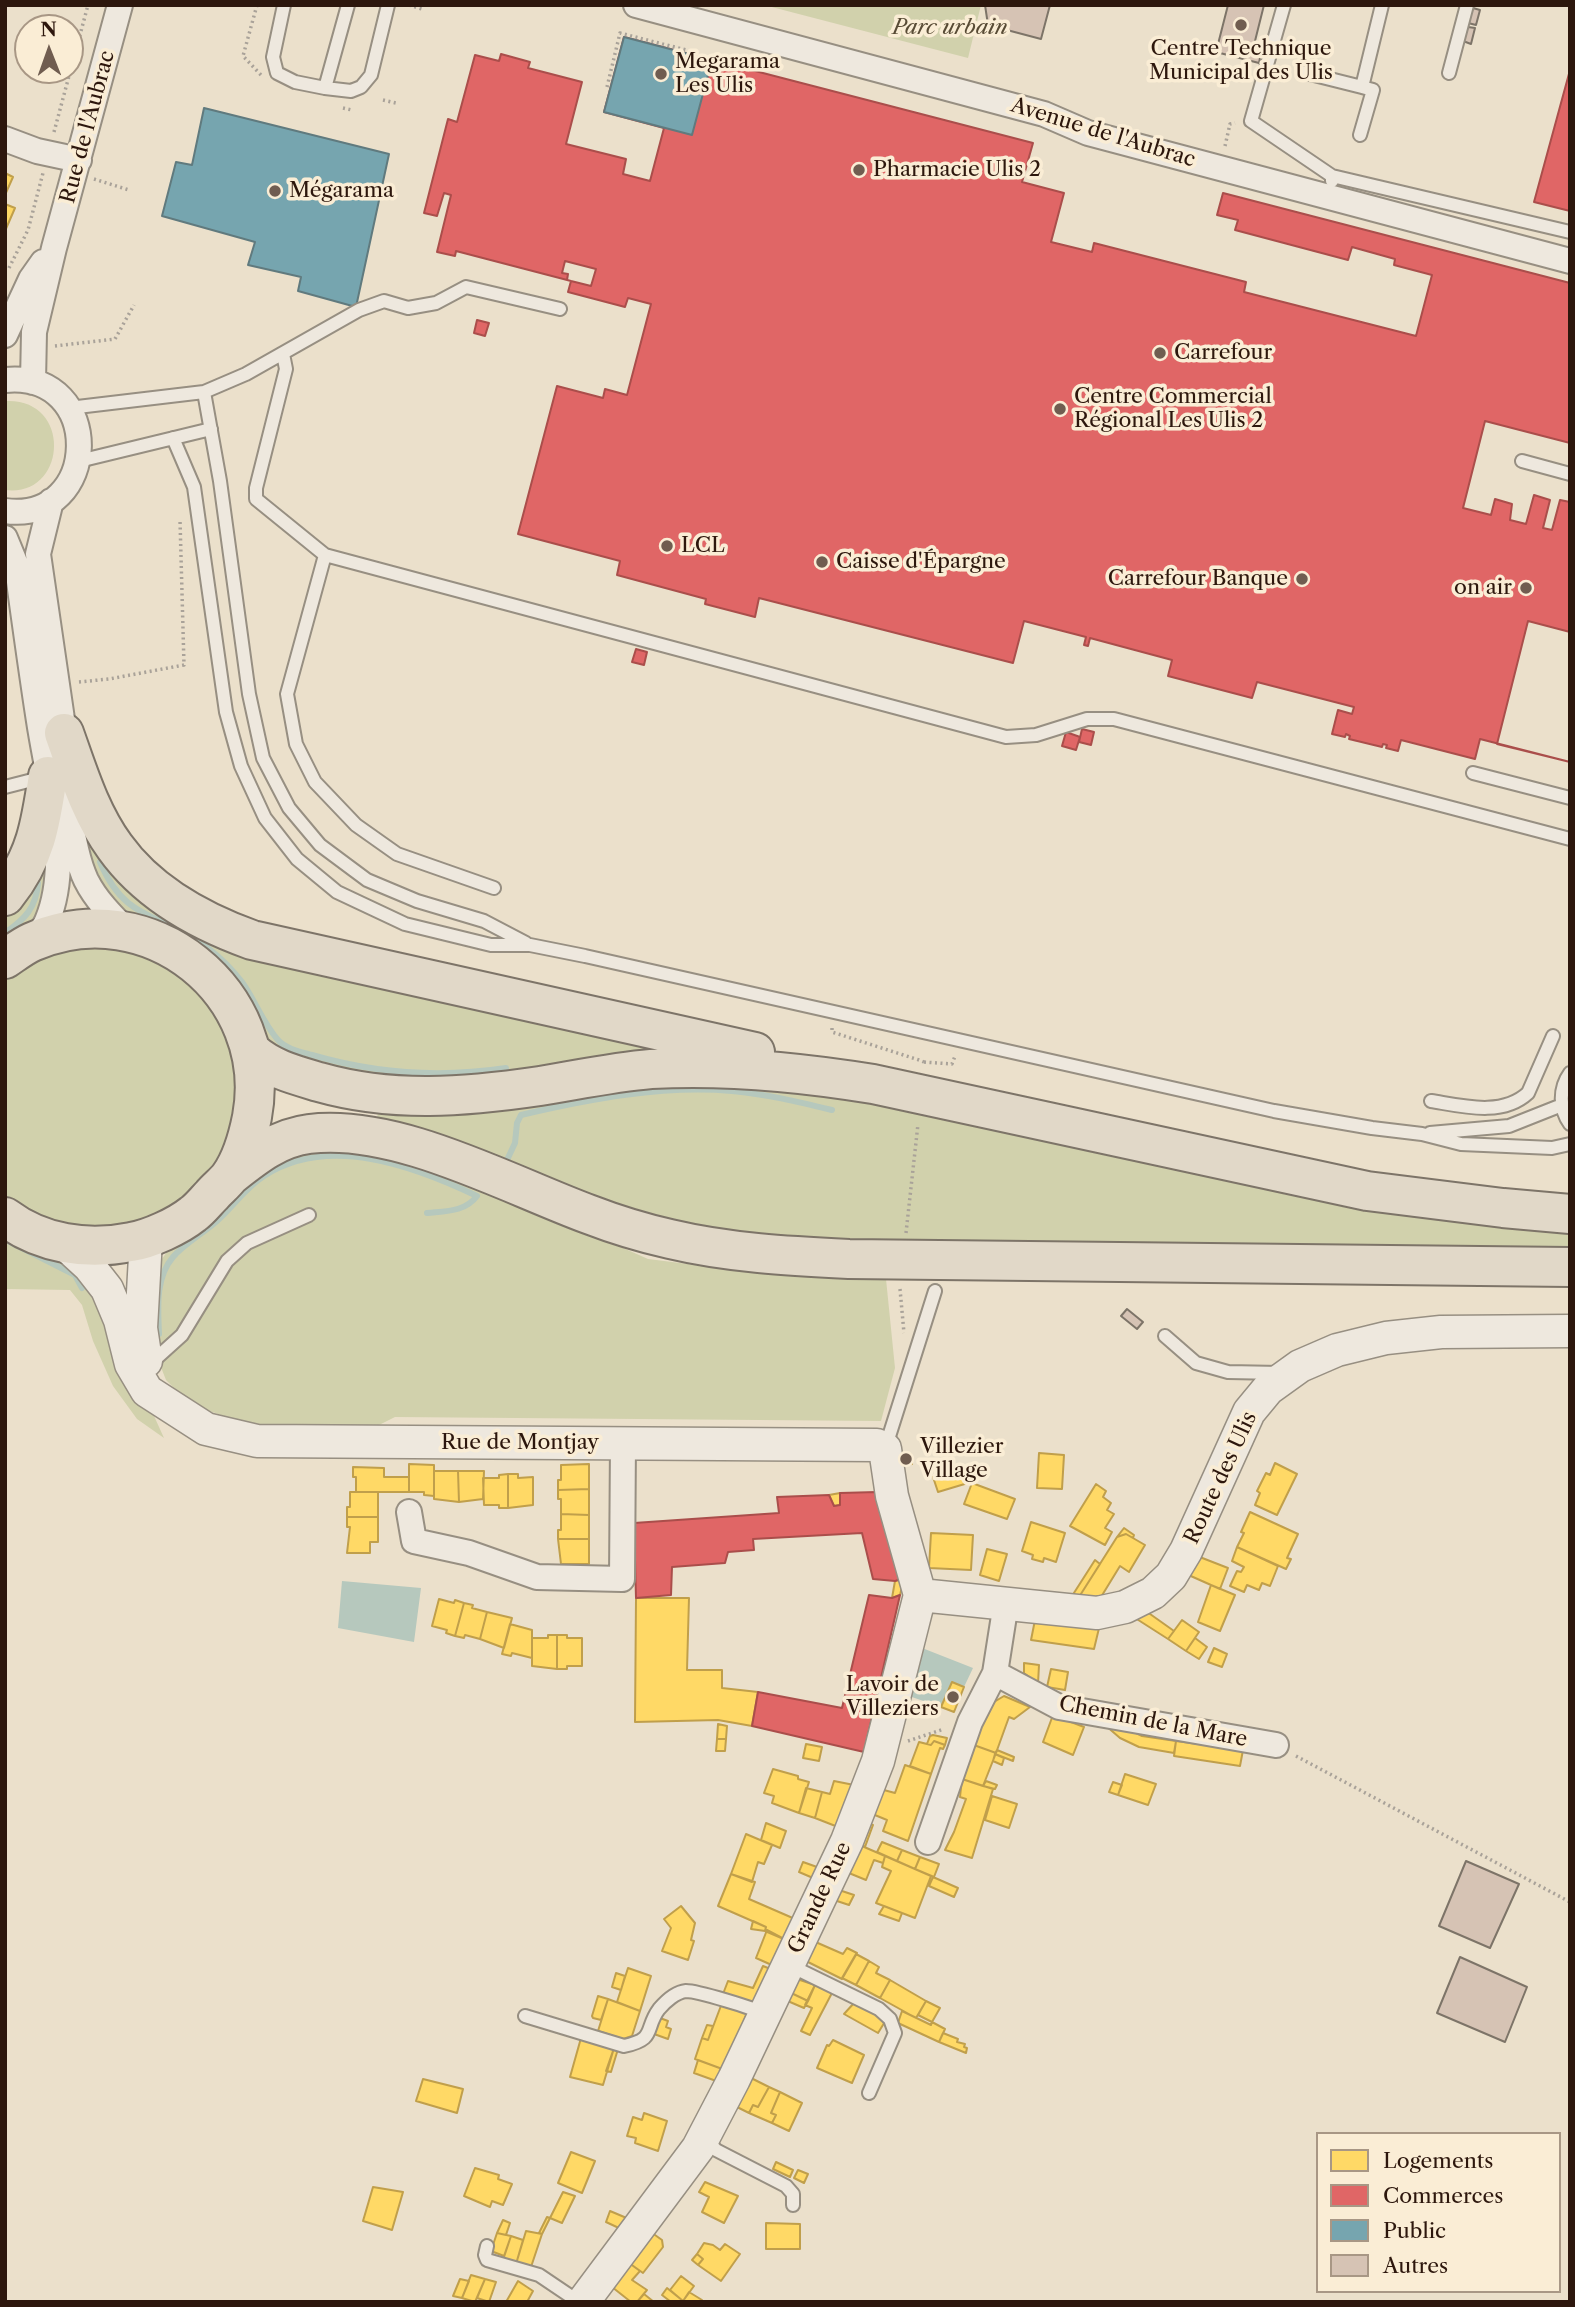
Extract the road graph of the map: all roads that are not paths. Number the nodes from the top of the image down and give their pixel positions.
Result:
1 (121, 5) edge
2 (284, 5) edge
3 (348, 5) edge
4 (388, 5) edge
5 (636, 5) edge
6 (1284, 5) edge
7 (1382, 5) edge
8 (1467, 5) edge
9 (1303, 72) dead end
10 (1449, 73) dead end
11 (1362, 87) junction
12 (325, 88) junction
13 (1360, 135) dead end
14 (5, 139) edge
15 (77, 167) junction
16 (1331, 186) junction
17 (1570, 232) edge
18 (54, 248) junction
19 (1570, 261) edge
20 (560, 309) dead end
21 (5, 335) edge
22 (283, 354) junction
23 (5, 380) edge
24 (33, 382) junction
25 (204, 391) junction
26 (69, 408) junction
27 (211, 429) junction
28 (173, 438) junction
29 (79, 461) junction
30 (1522, 461) dead end
31 (1570, 474) edge
32 (51, 501) junction
33 (5, 511) edge
34 (5, 538) edge
35 (325, 555) junction
36 (64, 733) junction
37 (1473, 773) dead end
38 (48, 776) junction
39 (5, 787) edge
40 (1570, 798) edge
41 (1570, 839) edge
42 (494, 888) dead end
43 (5, 896) edge
44 (127, 931) junction
45 (530, 945) junction
46 (18, 951) edge
47 (1553, 1036) dead end
48 (252, 1052) junction
49 (1570, 1073) edge
50 (823, 1076) junction
51 (1431, 1101) dead end
52 (1562, 1105) junction
53 (1570, 1124) edge
54 (1422, 1134) junction
55 (1570, 1144) edge
56 (230, 1176) junction
57 (1570, 1214) edge
58 (309, 1215) dead end
59 (5, 1217) edge
60 (146, 1239) junction
61 (65, 1244) junction
62 (1570, 1266) edge
63 (935, 1291) dead end
64 (1570, 1331) edge
65 (1165, 1336) dead end
66 (148, 1366) junction
67 (1291, 1373) junction
68 (164, 1401) junction
69 (623, 1442) junction
70 (885, 1449) junction
71 (409, 1512) dead end
72 (920, 1595) junction
73 (1006, 1603) junction
74 (995, 1673) junction
75 (1276, 1745) road end
76 (928, 1842) dead end
77 (788, 1965) junction
78 (765, 2014) junction
79 (525, 2016) dead end
80 (869, 2093) dead end
81 (703, 2137) junction
82 (793, 2205) dead end
83 (486, 2246) dead end
84 (581, 2302) edge

1 - 15 street, Rue de l'Aubrac
2 - 12 lane
3 - 12 lane
4 - 12 lane
5 - 16 street, Avenue de l'Aubrac
6 - 16 lane
7 - 11 lane
8 - 10 lane
9 - 11 lane
11 - 13 lane
14 - 15 street
15 - 18 street, Rue de l'Aubrac
16 - 17 lane
16 - 19 street, Avenue de l'Aubrac
18 - 21 street, Rue de l'Aubrac
18 - 24 street, Rue de l'Aubrac
20 - 22 lane
22 - 25 lane
22 - 35 lane
23 - 24 street
24 - 26 street
25 - 26 lane
25 - 27 lane
26 - 29 street
27 - 28 lane
27 - 45 lane
28 - 29 lane
28 - 45 lane
29 - 32 street
30 - 31 lane
32 - 33 street
32 - 36 street
34 - 38 street
35 - 41 lane
35 - 42 lane
36 - 44 street
36 - 50 main road
37 - 40 lane
38 - 39 lane
38 - 43 main road
38 - 46 street
44 - 46 main road
44 - 48 main road
45 - 54 lane
47 - 51 lane
48 - 50 main road
48 - 56 main road
49 - 52 lane
50 - 57 main road
52 - 53 lane
52 - 54 lane
54 - 55 lane
56 - 60 main road
56 - 62 main road
58 - 66 lane
59 - 61 main road
60 - 61 main road
60 - 66 street
61 - 68 street, Rue de Montjay
63 - 70 lane
64 - 67 street, Route des Ulis
65 - 67 lane
66 - 68 street
67 - 73 street, Route des Ulis
68 - 69 street, Rue de Montjay
69 - 70 street, Rue de Montjay
69 - 71 street
70 - 72 street, Grande Rue
72 - 73 street, Route des Ulis
72 - 77 street, Grande Rue
73 - 74 street
74 - 75 street, Chemin de la Mare
74 - 76 street
77 - 78 street, Grande Rue
77 - 80 lane
78 - 79 lane
78 - 81 street, Grande Rue
81 - 82 lane
81 - 84 street, Grande Rue
83 - 84 lane

